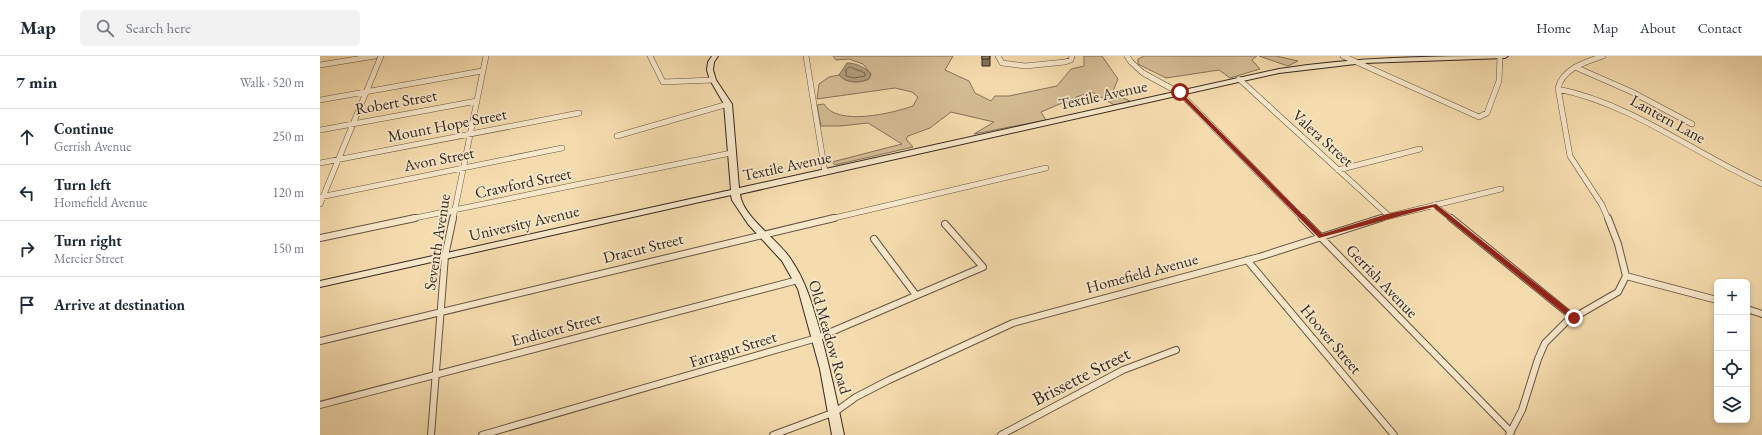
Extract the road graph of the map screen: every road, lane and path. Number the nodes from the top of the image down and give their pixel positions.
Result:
1 (374, 56) edge
2 (381, 56) edge
3 (486, 56) edge
4 (650, 56) edge
5 (715, 56) edge
6 (806, 56) edge
7 (998, 56) edge
8 (1072, 56) edge
9 (1127, 56) edge
10 (1343, 56) edge
11 (1500, 56) edge
12 (1505, 56) edge
13 (1603, 56) edge
14 (1447, 57) edge
15 (1356, 62) junction
16 (320, 65) edge
17 (1576, 67) junction
18 (482, 72) junction
19 (1239, 79) junction
20 (713, 80) junction
21 (1558, 89) junction
22 (365, 92) junction
23 (1180, 92) junction
24 (320, 100) edge
25 (477, 101) junction
26 (728, 104) junction
27 (579, 113) dead end
28 (352, 124) junction
29 (1692, 124) dead end
30 (320, 130) edge
31 (469, 134) junction
32 (617, 136) dead end
33 (562, 148) dead end
34 (1420, 149) dead end
35 (731, 153) junction
36 (338, 160) junction
37 (320, 163) edge
38 (463, 168) junction
39 (1046, 168) dead end
40 (1338, 170) junction
41 (825, 172) junction
42 (1762, 184) edge
43 (1501, 189) dead end
44 (735, 192) junction
45 (322, 196) edge
46 (320, 204) edge
47 (1434, 205) junction
48 (456, 210) junction
49 (1389, 216) junction
50 (945, 224) dead end
51 (763, 234) junction
52 (1321, 237) junction
53 (320, 238) edge
54 (874, 239) dead end
55 (445, 256) junction
56 (1247, 260) junction
57 (1626, 276) junction
58 (798, 280) junction
59 (320, 284) edge
60 (916, 295) junction
61 (1714, 299) edge
62 (1750, 310) edge
63 (440, 312) junction
64 (1762, 314) edge
65 (1574, 318) junction
66 (817, 338) junction
67 (320, 341) edge
68 (1176, 350) dead end
69 (436, 374) junction
70 (320, 405) edge
71 (835, 412) junction
72 (1510, 433) edge
73 (431, 435) edge
74 (482, 435) edge
75 (773, 435) edge
76 (838, 435) edge
77 (1001, 435) edge
78 (1394, 435) edge

1 - 16 street
2 - 22 street
3 - 18 street, Seventh Avenue
4 - 20 street
5 - 20 main road
6 - 41 street
7 - 8 street
9 - 23 street, Gerrish Avenue
10 - 15 street
11 - 12 main road, Textile Avenue
11 - 14 main road, Textile Avenue
11 - 15 street
13 - 17 street
14 - 15 main road, Textile Avenue
15 - 19 main road, Textile Avenue
17 - 21 street
17 - 29 street
18 - 22 street
18 - 25 street, Seventh Avenue
19 - 23 main road, Textile Avenue
19 - 40 street, Valera Street
20 - 26 main road
21 - 42 street, Lantern Lane
21 - 57 street
22 - 24 street
22 - 28 street
23 - 41 main road, Textile Avenue
23 - 52 street, Gerrish Avenue
25 - 28 street, Robert Street
25 - 31 street, Seventh Avenue
26 - 32 street
26 - 35 main road, Old Meadow Road
27 - 31 street, Mount Hope Street
28 - 30 street, Robert Street
28 - 36 street
31 - 36 street, Mount Hope Street
31 - 38 street, Seventh Avenue
33 - 38 street, Avon Street
34 - 40 street
35 - 44 main road, Old Meadow Road
35 - 48 street, Crawford Street
36 - 37 street, Mount Hope Street
36 - 45 street
38 - 45 street, Avon Street
38 - 48 street, Seventh Avenue
39 - 51 street, Dracut Street
40 - 49 street, Valera Street
41 - 44 main road, Textile Avenue
43 - 47 street, Homefield Avenue
44 - 51 main road, Old Meadow Road
44 - 55 main road, University Avenue
45 - 46 street
47 - 49 street, Homefield Avenue
47 - 65 street
48 - 53 street, Crawford Street
48 - 55 street, Seventh Avenue
49 - 52 street, Homefield Avenue
50 - 60 street, Farragut Street
51 - 58 main road, Old Meadow Road
51 - 63 street, Dracut Street
52 - 56 street, Homefield Avenue
52 - 72 street, Gerrish Avenue
54 - 60 street
55 - 59 main road, University Avenue
55 - 63 street, Seventh Avenue
56 - 71 street, Homefield Avenue
56 - 78 street, Hoover Street
57 - 61 street
57 - 65 street
58 - 66 main road, Old Meadow Road
58 - 69 street, Endicott Street
60 - 66 street, Farragut Street
62 - 64 street
63 - 67 street, Dracut Street
63 - 69 street, Seventh Avenue
65 - 72 street
66 - 71 main road, Old Meadow Road
66 - 74 street, Farragut Street
68 - 77 street, Brissette Street
69 - 70 street, Endicott Street
69 - 73 street, Seventh Avenue
71 - 75 street, Homefield Avenue
71 - 76 main road, Old Meadow Road

